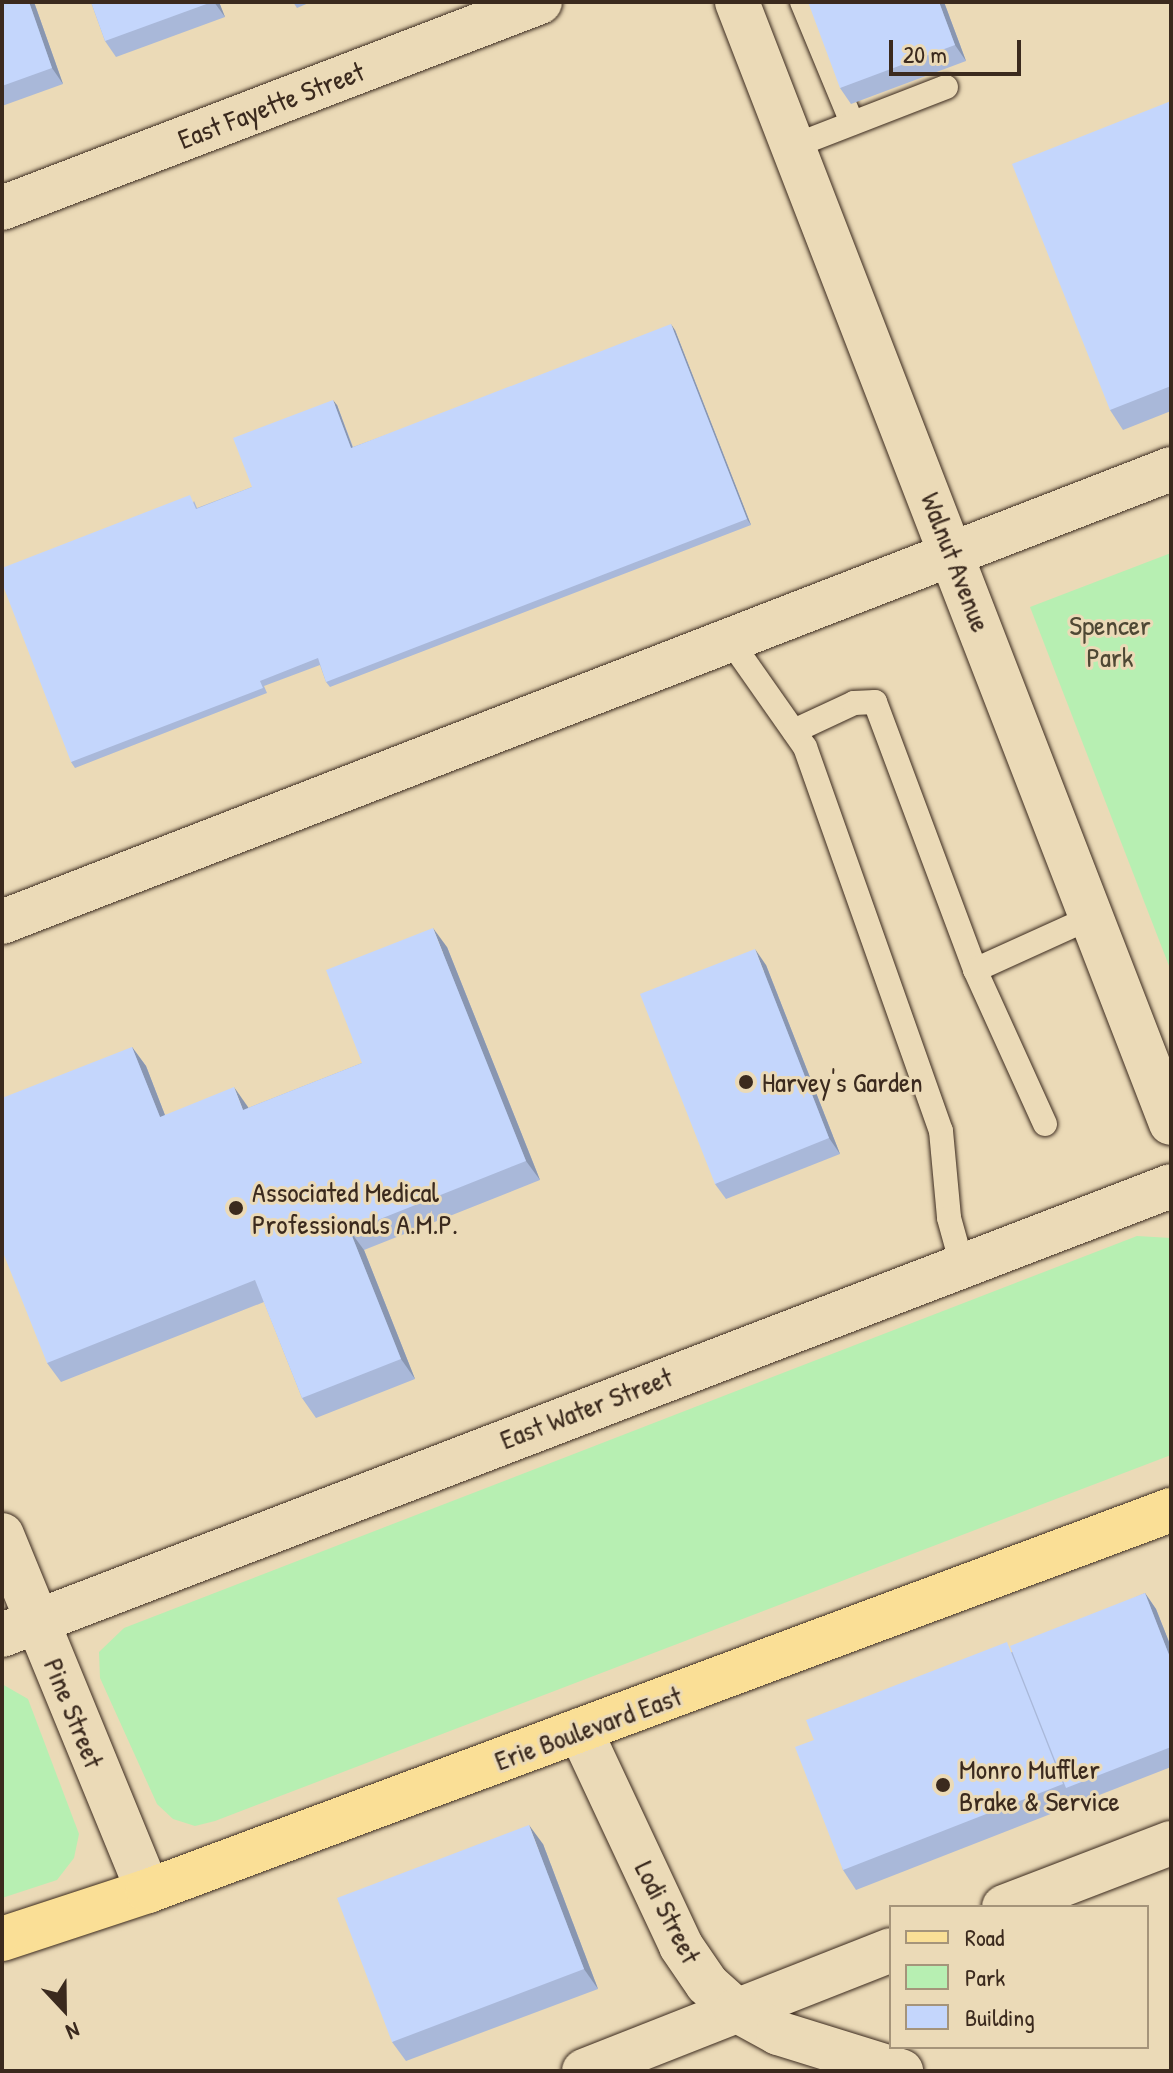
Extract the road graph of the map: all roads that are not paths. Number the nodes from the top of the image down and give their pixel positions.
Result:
1 (540, 2) edge
2 (737, 2) edge
3 (802, 2) edge
4 (946, 87) dead end
5 (852, 123) junction
6 (794, 146) junction
7 (2, 208) edge
8 (1171, 469) edge
9 (952, 552) junction
10 (729, 639) junction
11 (794, 731) junction
12 (1092, 917) junction
13 (2, 922) edge
14 (975, 970) junction
15 (1171, 1123) edge
16 (1045, 1124) dead end
17 (1171, 1186) edge
18 (962, 1265) junction
19 (1171, 1510) edge
20 (2, 1535) edge
21 (19, 1628) edge
22 (580, 1730) junction
23 (1171, 1843) edge
24 (148, 1891) junction
25 (1009, 1905) edge
26 (2, 1939) edge
27 (889, 1951) edge
28 (736, 2010) junction
29 (584, 2071) edge
30 (901, 2071) edge

1 - 7 street, East Fayette Street
2 - 6 street, Walnut Avenue
3 - 5 lane
4 - 5 lane
5 - 6 lane
6 - 9 street, Walnut Avenue
8 - 9 street
9 - 10 street
9 - 12 street, Walnut Avenue
10 - 11 lane
10 - 13 street
11 - 14 lane
11 - 18 lane
12 - 14 lane
12 - 15 street, Walnut Avenue
14 - 16 lane
17 - 18 street, East Water Street
18 - 21 street, East Water Street
19 - 22 main road, Erie Boulevard East
20 - 21 street, Pine Street
21 - 24 street, Pine Street
22 - 24 main road, Erie Boulevard East
22 - 28 street, Lodi Street
23 - 25 street
24 - 26 main road, Erie Boulevard East
27 - 28 street
28 - 29 street
28 - 30 street, Lodi Street

